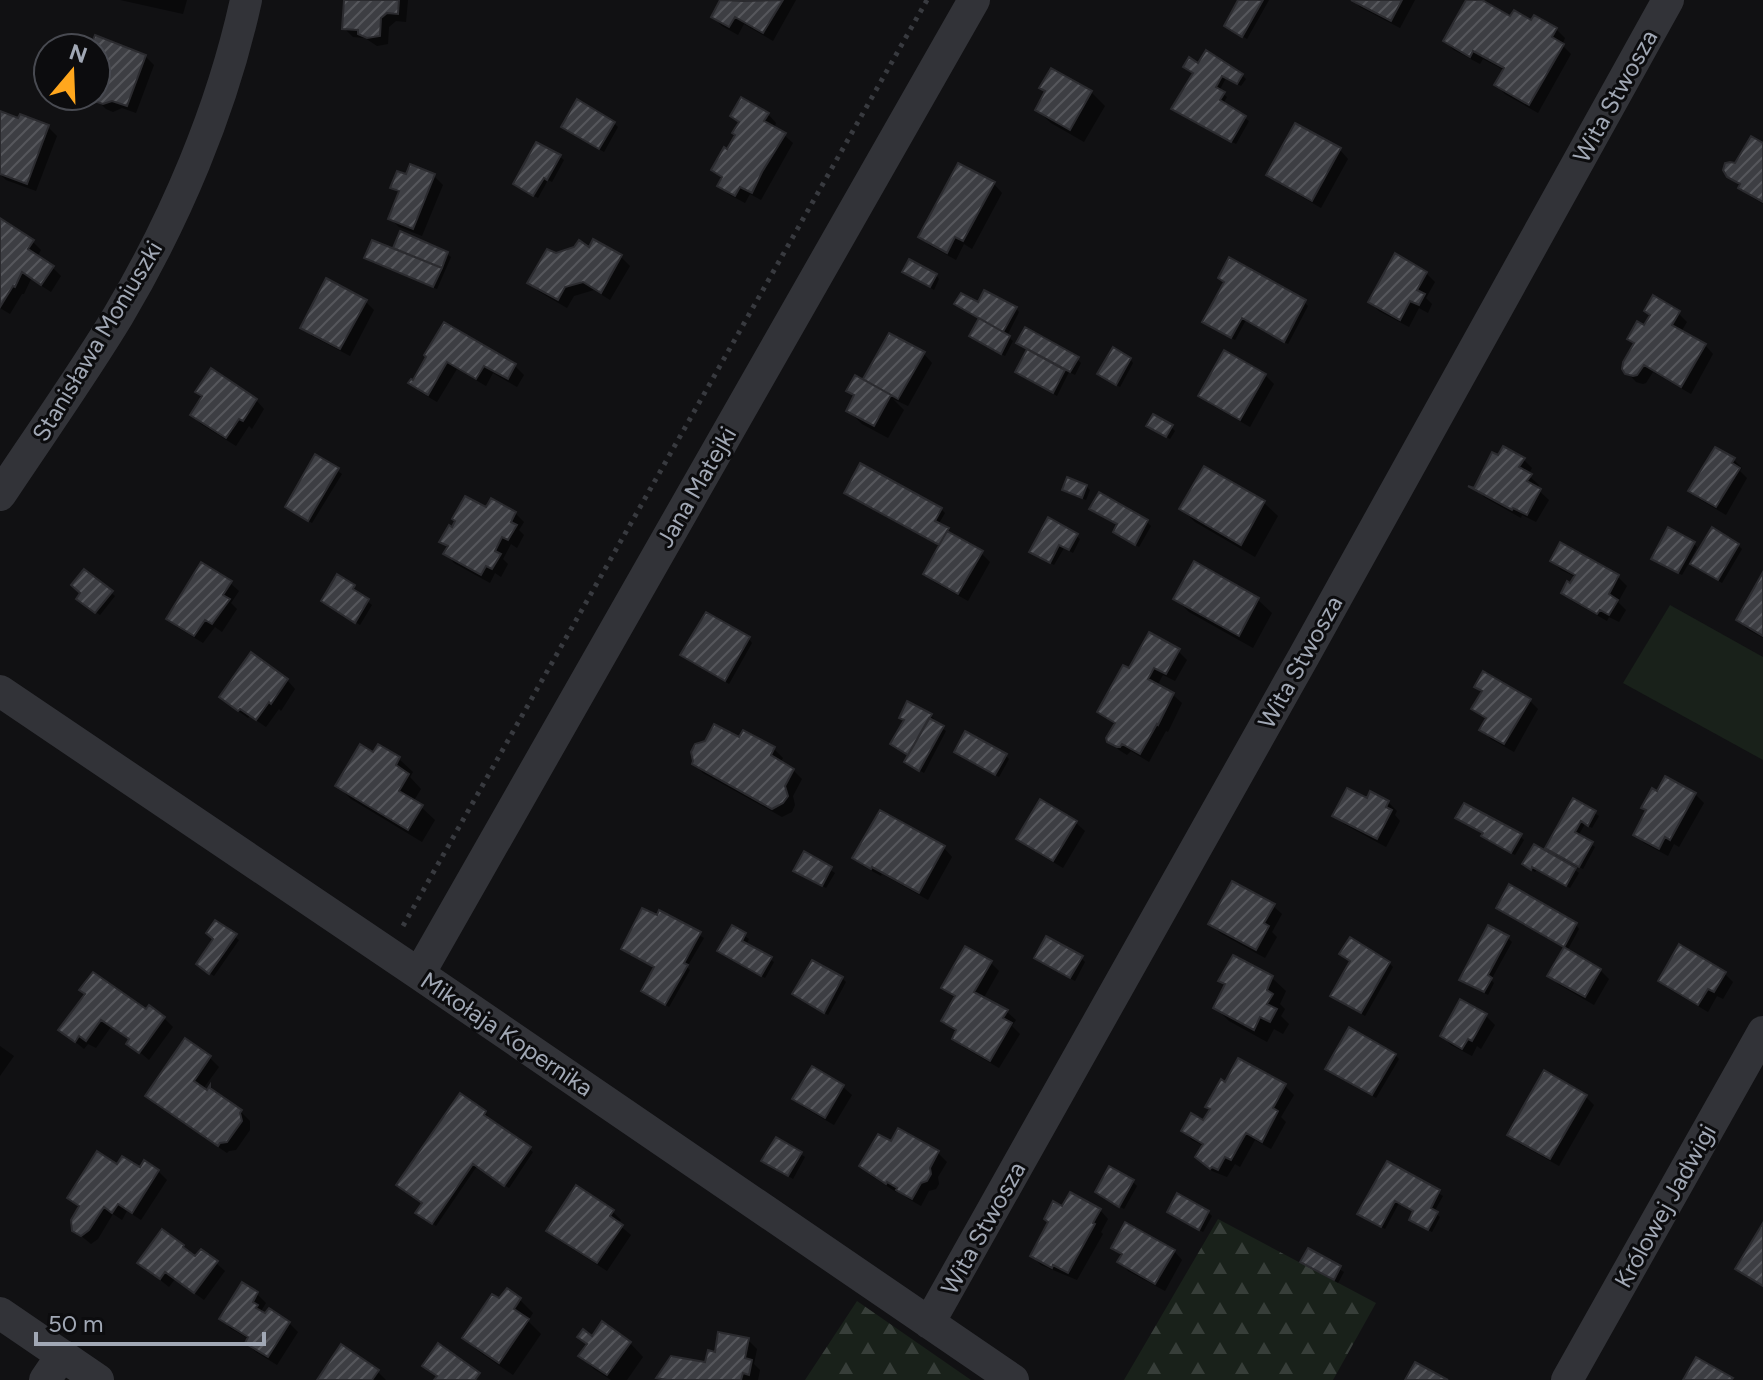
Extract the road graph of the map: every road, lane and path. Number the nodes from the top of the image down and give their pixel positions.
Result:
1 (246, 0) edge
2 (927, 0) edge
3 (974, 0) edge
4 (1668, 0) edge
5 (0, 495) edge
6 (0, 691) edge
7 (370, 941) junction
8 (419, 974) junction
9 (1763, 1032) edge
10 (0, 1313) edge
11 (929, 1323) junction
12 (54, 1368) edge
13 (98, 1380) edge
14 (1013, 1380) edge
15 (1567, 1380) edge

1 - 5 street, Stanisława Moniuszki
2 - 7 path
3 - 8 street, Jana Matejki
4 - 11 street, Wita Stwosza
6 - 7 street, Mikołaja Kopernika
7 - 8 street, Mikołaja Kopernika
8 - 11 street, Mikołaja Kopernika
9 - 15 street, Królowej Jadwigi
10 - 12 street
11 - 14 street, Mikołaja Kopernika
12 - 13 street

